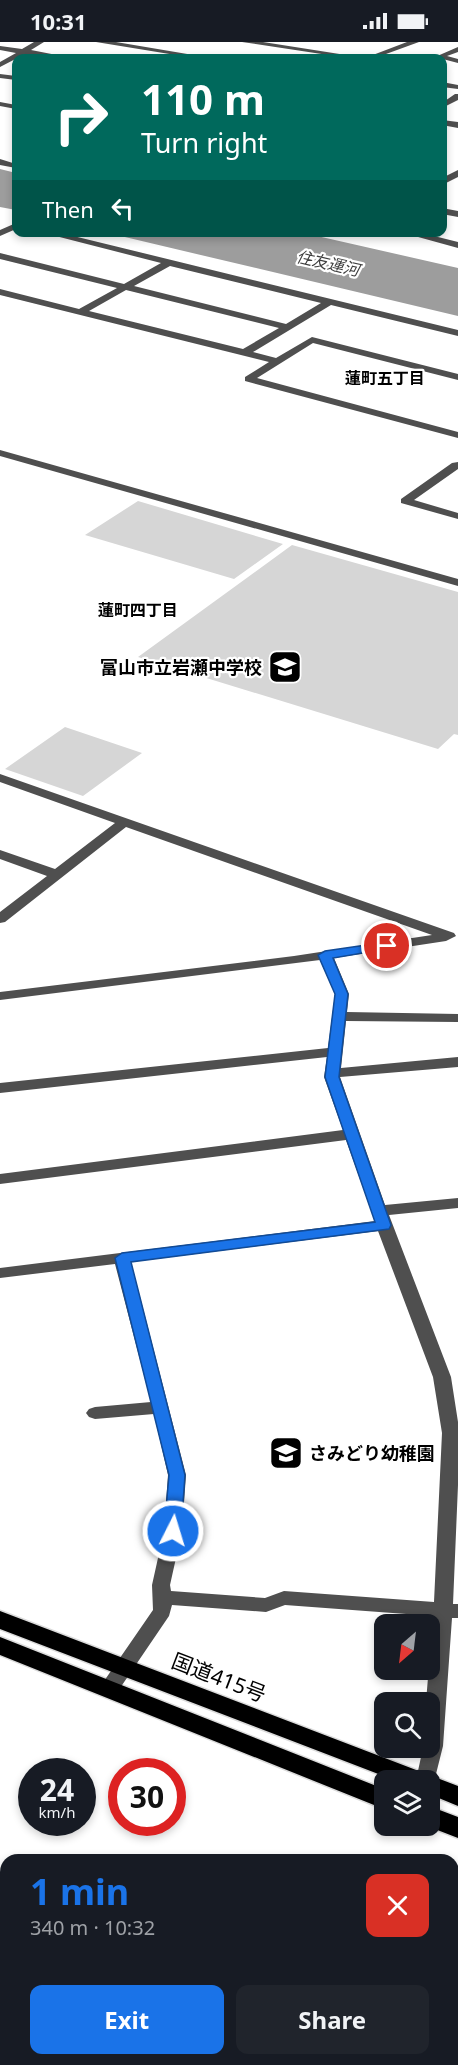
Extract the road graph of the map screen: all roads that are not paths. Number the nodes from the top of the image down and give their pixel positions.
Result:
1 (40, 42) edge
2 (100, 42) edge
3 (246, 42) edge
4 (336, 42) edge
5 (415, 42) edge
6 (257, 43) edge
7 (0, 48) edge
8 (24, 52) junction
9 (316, 52) junction
10 (20, 54) edge
11 (39, 54) edge
12 (180, 54) edge
13 (331, 54) edge
14 (380, 54) edge
15 (64, 237) edge
16 (425, 237) edge
17 (458, 245) edge
18 (0, 256) edge
19 (168, 263) junction
20 (125, 287) junction
21 (0, 291) edge
22 (329, 302) junction
23 (80, 312) junction
24 (288, 327) junction
25 (458, 333) edge
26 (244, 353) junction
27 (277, 361) junction
28 (458, 377) edge
29 (458, 435) edge
30 (0, 453) edge
31 (458, 466) edge
32 (458, 516) edge
33 (458, 583) edge
34 (0, 778) edge
35 (124, 822) junction
36 (0, 854) edge
37 (57, 876) junction
38 (0, 919) edge
39 (454, 936) edge
40 (325, 955) junction
41 (0, 996) edge
42 (339, 1016) junction
43 (458, 1017) edge
44 (335, 1052) junction
45 (458, 1062) edge
46 (332, 1073) junction
47 (0, 1088) edge
48 (352, 1134) junction
49 (0, 1179) edge
50 (458, 1203) edge
51 (382, 1218) junction
52 (122, 1258) junction
53 (0, 1273) edge
54 (161, 1407) junction
55 (95, 1413) dead end
56 (163, 1597) junction
57 (450, 1610) edge
58 (0, 1620) edge
59 (0, 1646) edge
60 (123, 1667) junction
61 (109, 1689) junction
62 (393, 1770) edge
63 (428, 1770) edge
64 (440, 1789) edge
65 (374, 1794) edge
66 (458, 1796) edge
67 (440, 1821) edge
68 (458, 1828) edge

1 - 8 street
2 - 12 street
3 - 6 street
4 - 9 street
5 - 14 street
6 - 9 street
7 - 8 street
8 - 10 street
8 - 11 street
9 - 13 street
15 - 19 street
16 - 17 street
18 - 20 street
19 - 20 street
19 - 22 street
20 - 23 street
20 - 24 street
21 - 23 street
22 - 24 street
22 - 25 street
23 - 26 street
24 - 26 street
26 - 27 street
27 - 28 street
27 - 29 street
30 - 33 street
31 - 32 street
34 - 35 street
35 - 37 street
35 - 39 street
36 - 37 street
37 - 38 street
39 - 40 street
40 - 41 street
40 - 42 street
42 - 43 street
42 - 44 street
44 - 46 street
44 - 47 street
45 - 46 street
46 - 48 street
48 - 49 street
48 - 51 street
50 - 51 street
51 - 52 street
51 - 57 street
52 - 53 street
52 - 54 street
54 - 55 street
54 - 56 street
56 - 57 street
56 - 60 street
57 - 63 street
58 - 60 highway, 国道415号
59 - 61 highway
60 - 61 street
60 - 62 highway, 国道415号
61 - 65 highway
64 - 66 highway
67 - 68 highway

